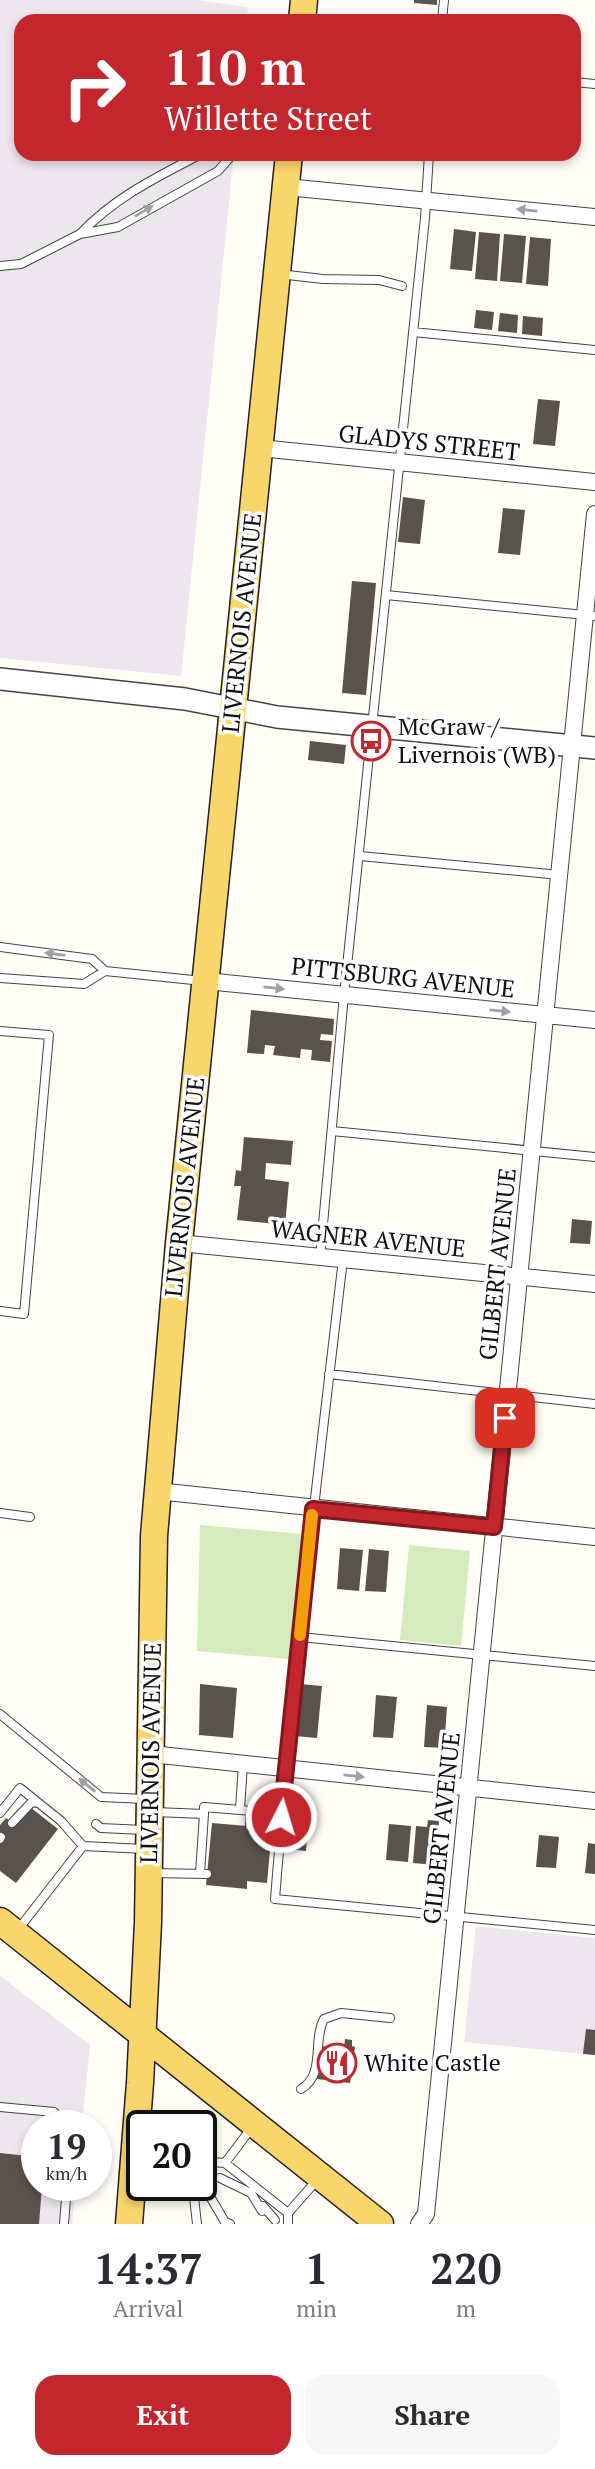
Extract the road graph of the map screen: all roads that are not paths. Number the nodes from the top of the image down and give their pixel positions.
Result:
1 (187, 161) edge
2 (226, 161) edge
3 (288, 161) edge
4 (429, 161) edge
5 (286, 187) junction
6 (426, 201) junction
7 (595, 217) edge
8 (80, 234) junction
9 (0, 266) edge
10 (276, 274) junction
11 (402, 286) dead end
12 (413, 332) junction
13 (595, 350) edge
14 (260, 448) junction
15 (400, 463) junction
16 (595, 482) edge
17 (595, 514) edge
18 (386, 595) junction
19 (590, 616) edge
20 (0, 679) edge
21 (233, 707) junction
22 (372, 726) junction
23 (573, 746) junction
24 (595, 748) edge
25 (359, 856) junction
26 (560, 875) junction
27 (0, 947) edge
28 (105, 971) junction
29 (0, 978) edge
30 (206, 981) junction
31 (344, 995) junction
32 (546, 1015) junction
33 (595, 1020) edge
34 (0, 1031) edge
35 (332, 1131) junction
36 (532, 1150) junction
37 (595, 1157) edge
38 (179, 1243) junction
39 (320, 1257) junction
40 (343, 1259) junction
41 (519, 1276) junction
42 (595, 1284) edge
43 (0, 1311) edge
44 (329, 1374) junction
45 (507, 1395) junction
46 (595, 1404) edge
47 (157, 1491) junction
48 (313, 1509) junction
49 (0, 1513) edge
50 (30, 1517) dead end
51 (494, 1527) junction
52 (595, 1537) edge
53 (300, 1637) junction
54 (482, 1656) junction
55 (595, 1666) edge
56 (0, 1714) edge
57 (151, 1754) junction
58 (243, 1764) junction
59 (286, 1768) junction
60 (470, 1788) junction
61 (595, 1801) edge
62 (37, 1802) junction
63 (240, 1810) junction
64 (0, 1813) edge
65 (204, 1814) junction
66 (12, 1823) dead end
67 (96, 1824) dead end
68 (250, 1826) dead end
69 (150, 1833) junction
70 (83, 1846) junction
71 (457, 1915) junction
72 (8, 1927) edge
73 (595, 1930) edge
74 (390, 2018) dead end
75 (142, 2036) junction
76 (301, 2089) dead end
77 (0, 2107) edge
78 (32, 2110) edge
79 (140, 2110) edge
80 (254, 2124) junction
81 (217, 2162) edge
82 (225, 2163) junction
83 (320, 2176) junction
84 (220, 2178) dead end
85 (231, 2186) dead end
86 (252, 2193) junction
87 (66, 2201) edge
88 (134, 2201) edge
89 (195, 2201) edge
90 (214, 2201) edge
91 (219, 2202) dead end
92 (262, 2211) dead end
93 (288, 2213) junction
94 (275, 2220) dead end
95 (230, 2222) edge
96 (64, 2224) edge
97 (129, 2224) edge
98 (197, 2224) edge
99 (288, 2224) edge
100 (380, 2224) edge
101 (419, 2224) edge

1 - 8 lane
8 -> 2 lane
3 - 5 main road, LIVERNOIS AVENUE
4 - 6 lane
5 - 6 street
5 - 10 main road, LIVERNOIS AVENUE
7 -> 6 street
6 - 12 lane
8 - 9 lane
10 - 11 lane
10 - 14 main road, LIVERNOIS AVENUE
12 - 13 lane
12 - 15 lane
14 - 15 street, GLADYS STREET
14 - 21 main road, LIVERNOIS AVENUE
15 - 16 street, GLADYS STREET
15 - 18 lane
17 - 19 street, GILBERT AVENUE
18 - 19 lane
18 - 22 lane
19 - 23 street, GILBERT AVENUE
20 - 21 street
21 - 22 street
21 - 30 main road, LIVERNOIS AVENUE
22 - 23 street
22 - 25 lane
23 - 24 street
23 - 26 street, GILBERT AVENUE
25 - 26 lane
25 - 31 lane
26 - 32 street, GILBERT AVENUE
28 -> 27 lane
28 - 29 lane
28 - 30 lane
30 -> 31 street, PITTSBURG AVENUE
30 - 38 main road, LIVERNOIS AVENUE
31 -> 32 street, PITTSBURG AVENUE
31 - 35 lane
32 - 33 street, PITTSBURG AVENUE
32 - 36 street, GILBERT AVENUE
34 - 43 lane
35 - 36 lane
35 - 39 lane
36 - 37 lane
36 - 41 street, GILBERT AVENUE
38 - 39 street, WAGNER AVENUE
38 - 47 main road, LIVERNOIS AVENUE
39 - 40 street, WAGNER AVENUE
40 - 41 street, WAGNER AVENUE
40 - 44 lane
41 - 42 street, WAGNER AVENUE
41 - 45 street, GILBERT AVENUE
44 - 45 lane
44 - 48 lane
45 - 46 lane
45 - 51 street, GILBERT AVENUE
47 - 48 street
47 - 57 main road, LIVERNOIS AVENUE
48 - 51 street
48 - 53 lane
49 - 50 lane
51 - 52 street
51 - 54 street, GILBERT AVENUE
53 - 54 lane
53 - 59 lane
54 - 55 lane
54 - 60 street, GILBERT AVENUE
69 -> 56 lane
57 - 58 street
57 - 69 main road, LIVERNOIS AVENUE
58 - 59 street
58 - 63 lane
59 -> 60 street
59 - 71 lane
60 - 61 street
60 - 71 street, GILBERT AVENUE
62 - 64 lane
62 - 66 lane
62 - 70 lane
63 - 65 lane
63 - 68 lane
65 - 69 lane
65 - 69 lane
67 - 69 lane
69 - 70 lane
69 - 75 main road, LIVERNOIS AVENUE
70 - 72 lane
71 - 73 lane
71 - 101 street, GILBERT AVENUE
72 - 75 main road
74 - 76 lane
75 - 79 main road, LIVERNOIS AVENUE
75 - 80 main road
77 - 78 lane
80 - 82 lane
80 - 83 main road
81 - 82 lane
82 - 86 lane
83 - 93 lane
83 - 100 main road
84 - 86 lane
85 - 86 lane
86 - 92 lane
86 - 93 lane
86 - 94 lane
87 - 96 lane
88 - 97 main road, LIVERNOIS AVENUE
89 - 98 lane
90 - 95 lane
91 - 95 lane
93 - 99 lane

